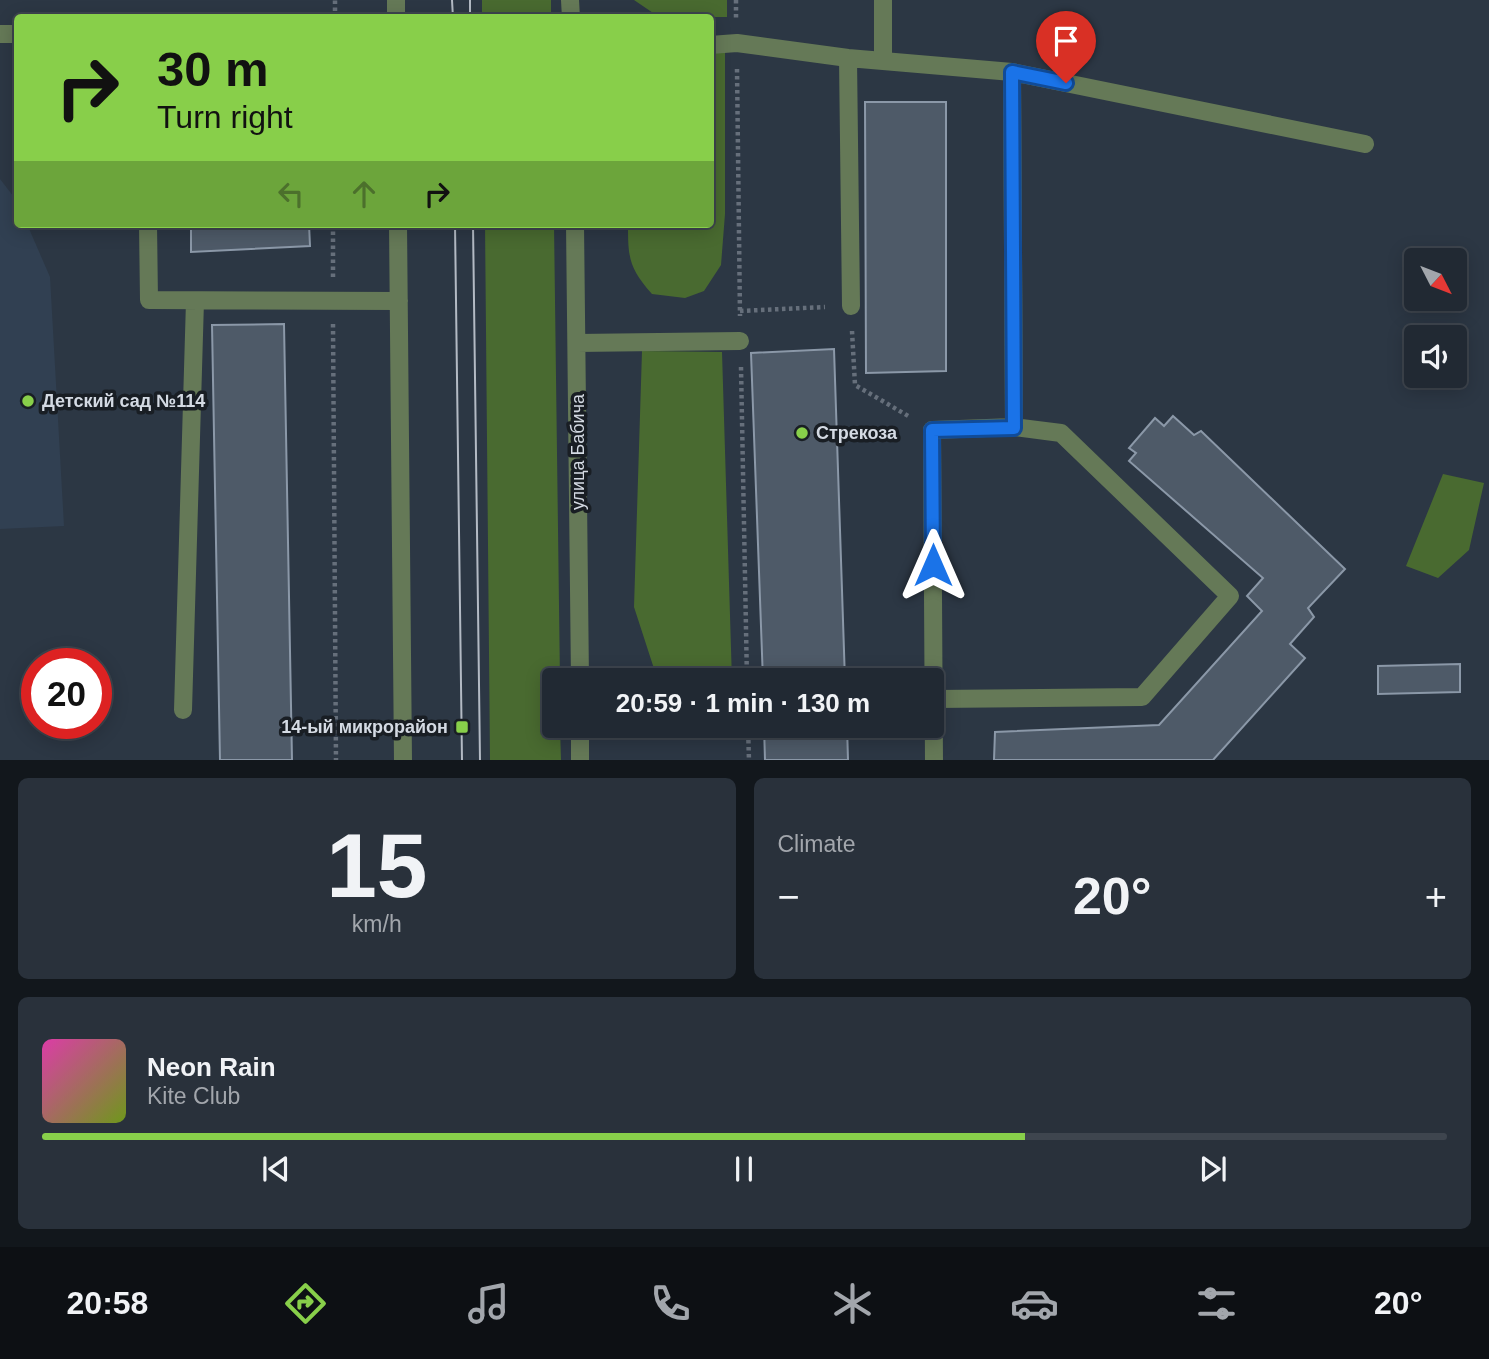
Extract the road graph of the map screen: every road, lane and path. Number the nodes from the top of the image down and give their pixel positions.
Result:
1 (883, 0) edge
2 (714, 45) edge
3 (848, 58) junction
4 (883, 60) junction
5 (1012, 72) junction
6 (1365, 144) dead end
7 (148, 228) edge
8 (333, 228) edge
9 (398, 228) edge
10 (575, 228) edge
11 (195, 301) junction
12 (332, 301) junction
13 (399, 301) junction
14 (851, 306) junction
15 (740, 311) dead end
16 (740, 341) dead end
17 (577, 343) junction
18 (1014, 428) junction
19 (932, 430) junction
20 (580, 668) edge
21 (934, 668) edge
22 (944, 699) edge
23 (183, 710) dead end
24 (580, 738) edge
25 (748, 738) edge
26 (934, 738) edge
27 (336, 760) edge
28 (403, 760) edge
29 (580, 760) edge
30 (749, 760) edge
31 (934, 760) edge

1 - 4 street
2 - 3 street
3 - 4 street
3 - 14 street
4 - 5 street
5 - 6 street
5 - 18 street
7 - 11 street
8 - 12 path
9 - 13 street
10 - 17 street, улица Бабича
11 - 12 street
11 - 23 street
12 - 13 street
12 - 27 path
13 - 28 street
14 - 15 path
14 - 19 path
16 - 17 street
17 - 20 street, улица Бабича
18 - 19 street
18 - 22 street
19 - 21 street
24 - 29 street
25 - 30 path
26 - 31 street

